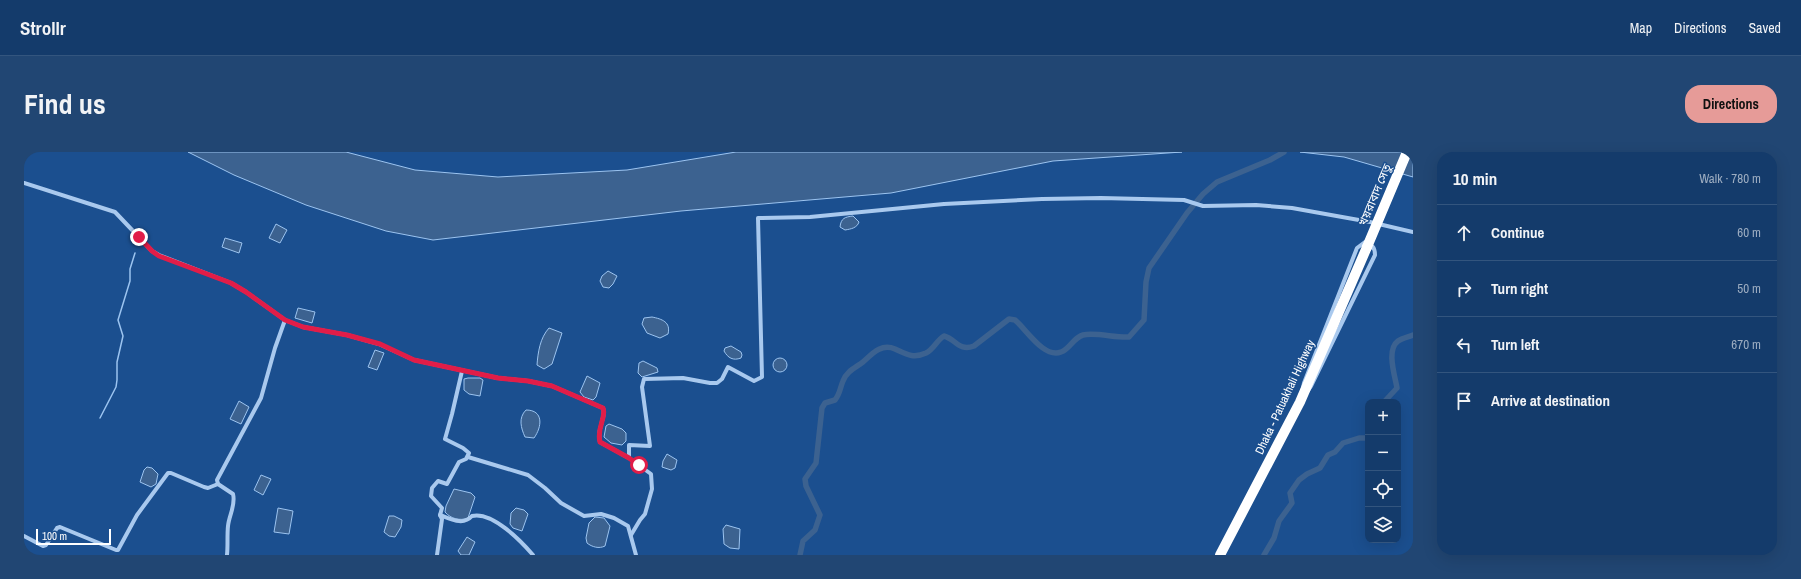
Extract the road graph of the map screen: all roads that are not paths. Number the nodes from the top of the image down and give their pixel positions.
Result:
1 (1408, 152) edge
2 (24, 183) edge
3 (1413, 232) edge
4 (1367, 247) joint
5 (285, 320) junction
6 (462, 371) junction
7 (1300, 402) junction
8 (468, 457) junction
9 (629, 458) junction
10 (218, 484) junction
11 (440, 515) junction
12 (631, 535) junction
13 (24, 536) edge
14 (227, 555) edge
15 (437, 555) edge
16 (533, 555) edge
17 (636, 555) edge
18 (1220, 555) edge

1 - 4 highway, খয়রাবাদ সেতু, bridge
2 - 5 street
3 - 9 street
4 - 7 highway, Dhaka - Patuakhali Highway
5 - 6 street
5 - 10 street
6 - 8 street
6 - 9 street
7 - 7 street
7 - 18 highway, Dhaka - Patuakhali Highway
8 - 11 street
8 - 12 street
9 - 12 street
10 - 13 street
10 - 14 street
11 - 15 street
11 - 16 street
12 - 17 street

